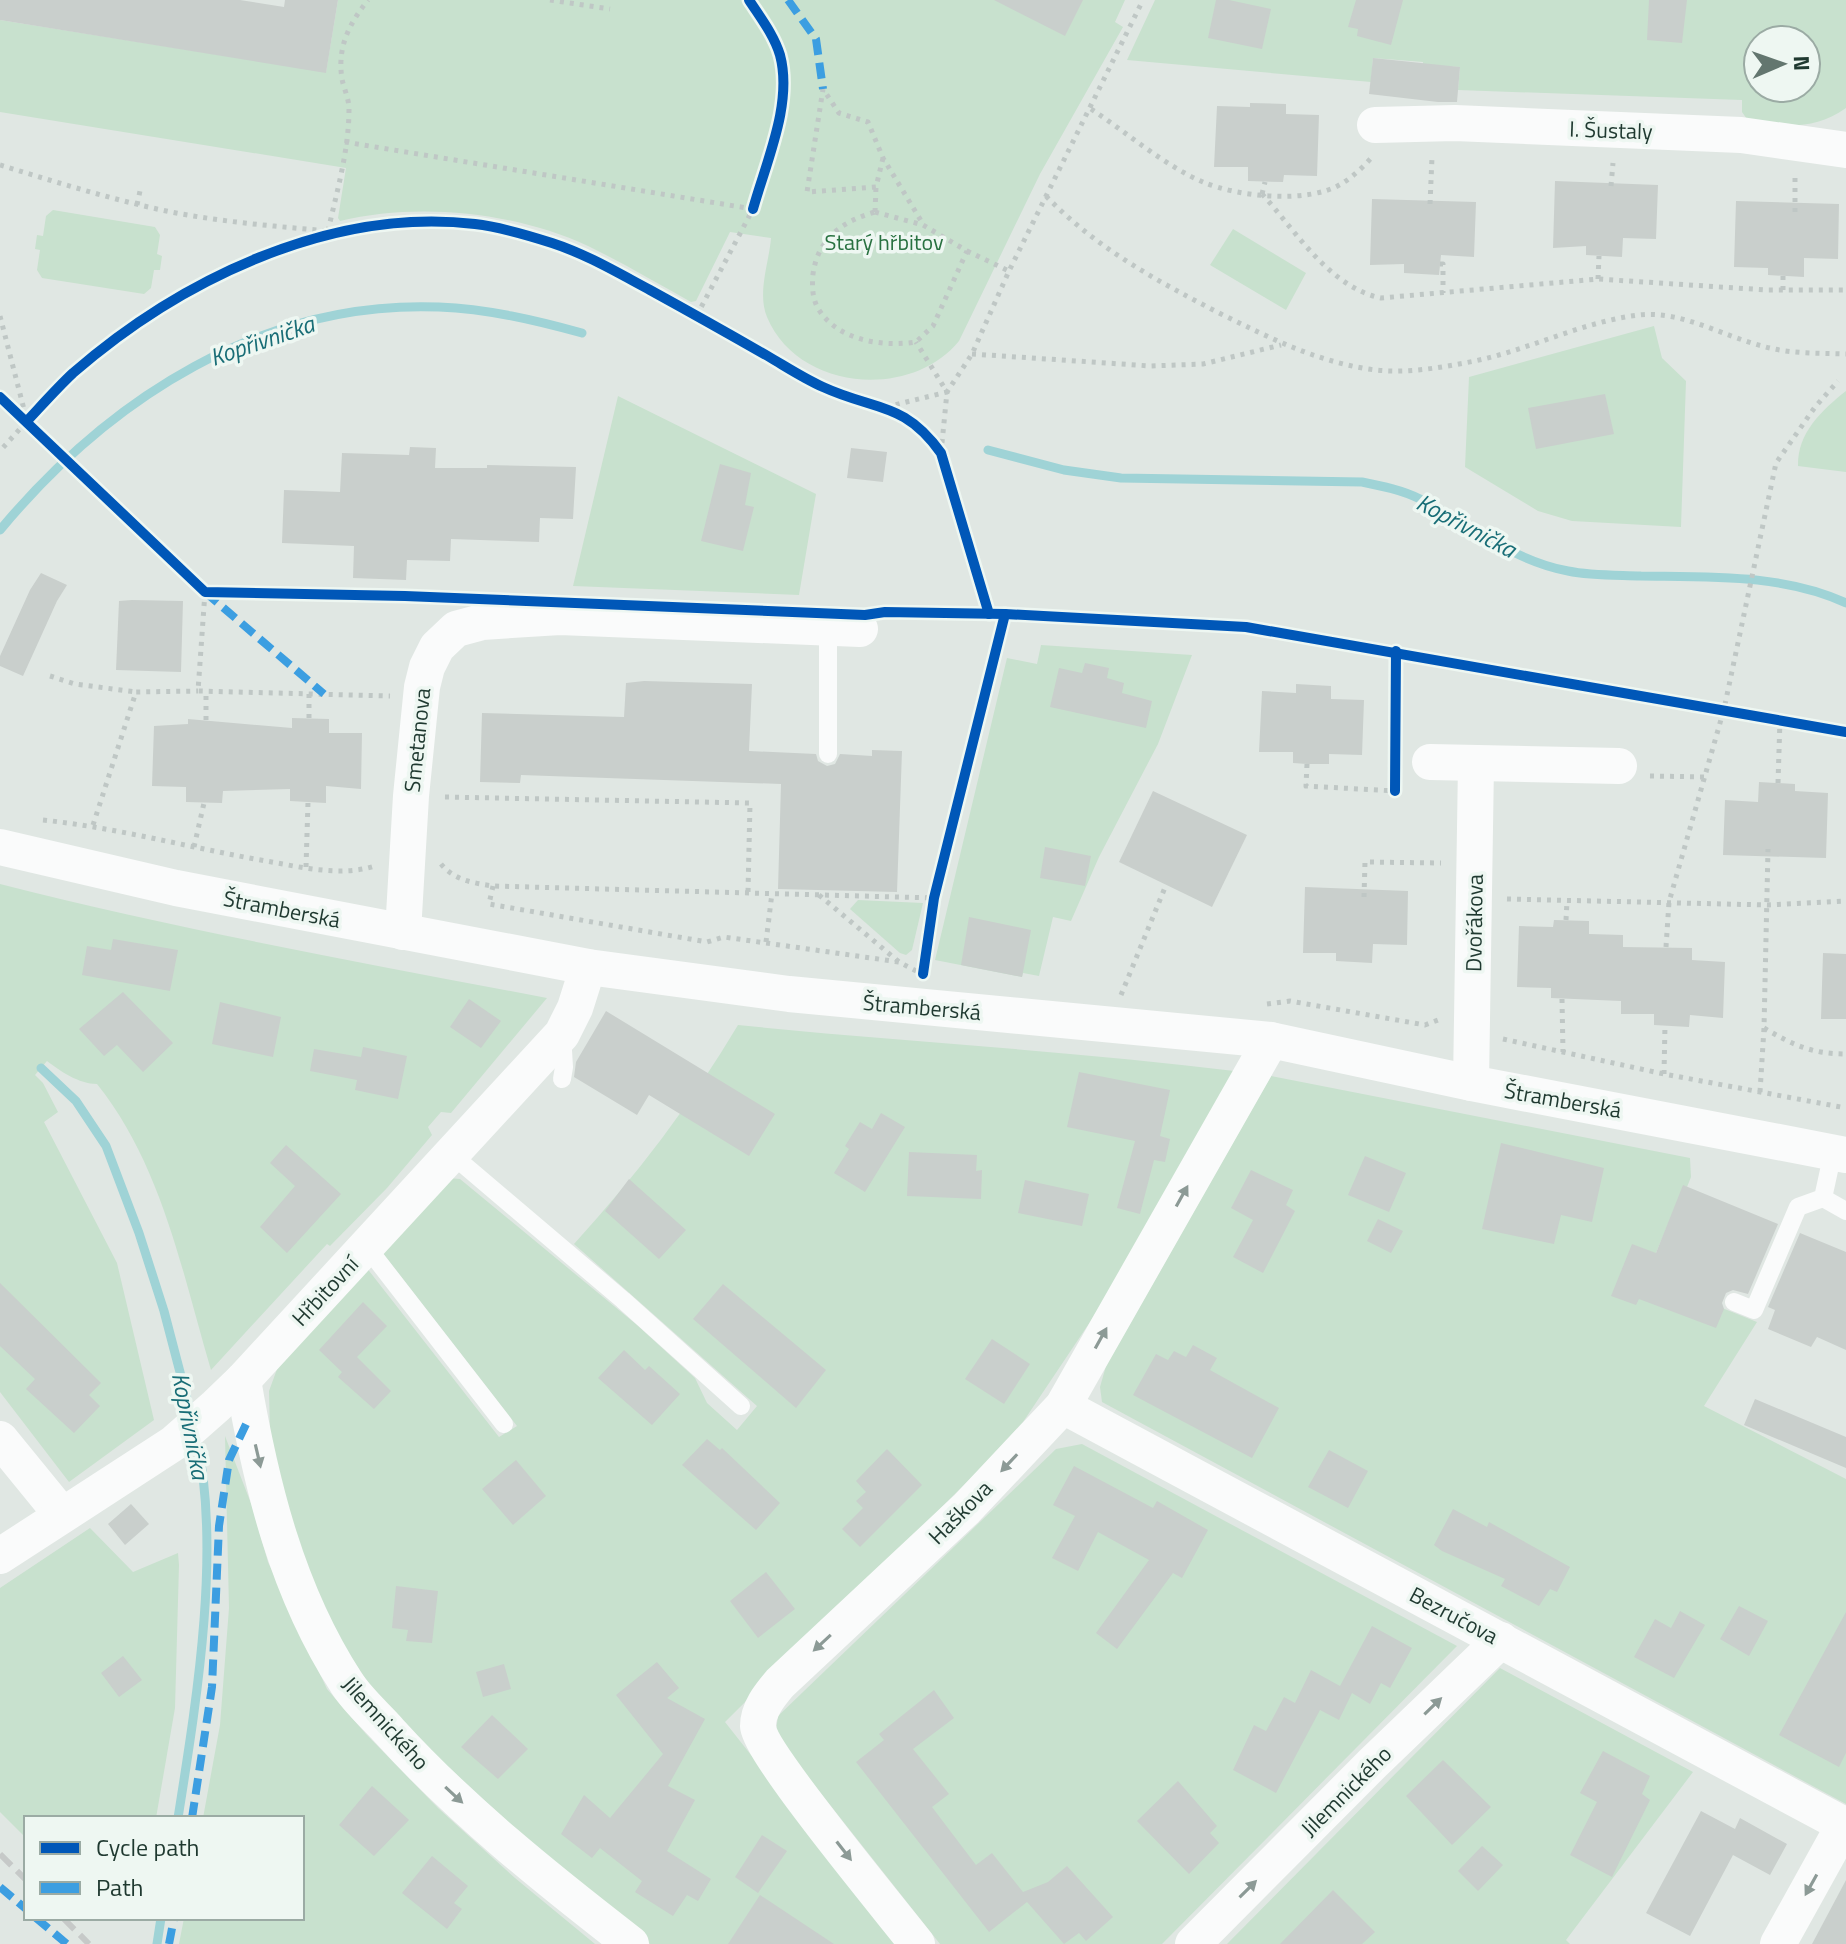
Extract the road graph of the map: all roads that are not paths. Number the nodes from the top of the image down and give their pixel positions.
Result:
1 (1380, 137) road end
2 (1846, 150) edge
3 (844, 628) joint
4 (828, 754) dead end
5 (1430, 762) dead end
6 (1476, 764) junction
7 (1619, 766) road end
8 (0, 847) edge
9 (403, 932) junction
10 (588, 967) junction
11 (562, 1034) junction
12 (1271, 1040) junction
13 (562, 1079) dead end
14 (1471, 1083) junction
15 (450, 1153) junction
16 (1840, 1154) edge
17 (1823, 1198) junction
18 (1846, 1211) edge
19 (366, 1246) junction
20 (1734, 1302) dead end
21 (243, 1380) junction
22 (741, 1406) dead end
23 (1063, 1406) junction
24 (504, 1424) dead end
25 (0, 1439) edge
26 (62, 1515) junction
27 (0, 1556) edge
28 (1501, 1640) junction
29 (1845, 1826) edge
30 (631, 1944) edge
31 (917, 1944) edge
32 (1193, 1944) edge
33 (1778, 1944) edge

1 - 2 street, I. Šustaly
3 - 4 lane
3 - 9 street, Smetanova
5 - 6 street
6 - 7 street
6 - 14 street, Dvořákova
8 - 9 street, Štramberská
9 - 10 street, Štramberská
10 - 11 street, Hřbitovní
10 - 12 street, Štramberská
11 - 13 lane
11 - 15 street, Hřbitovní
12 - 14 street, Štramberská
23 -> 12 street, Haškova
14 - 16 street, Štramberská
15 - 19 street, Hřbitovní
15 - 22 lane
16 - 17 lane
17 - 18 lane
17 - 20 lane
19 - 21 street, Hřbitovní
19 - 24 lane
21 - 26 street, Hřbitovní
21 -> 30 street, Jilemnického
23 - 28 street, Bezručova
23 -> 31 street, Haškova
25 - 26 street
26 - 27 street, Hřbitovní
28 - 29 street, Bezručova
32 -> 28 street, Jilemnického
29 -> 33 street

